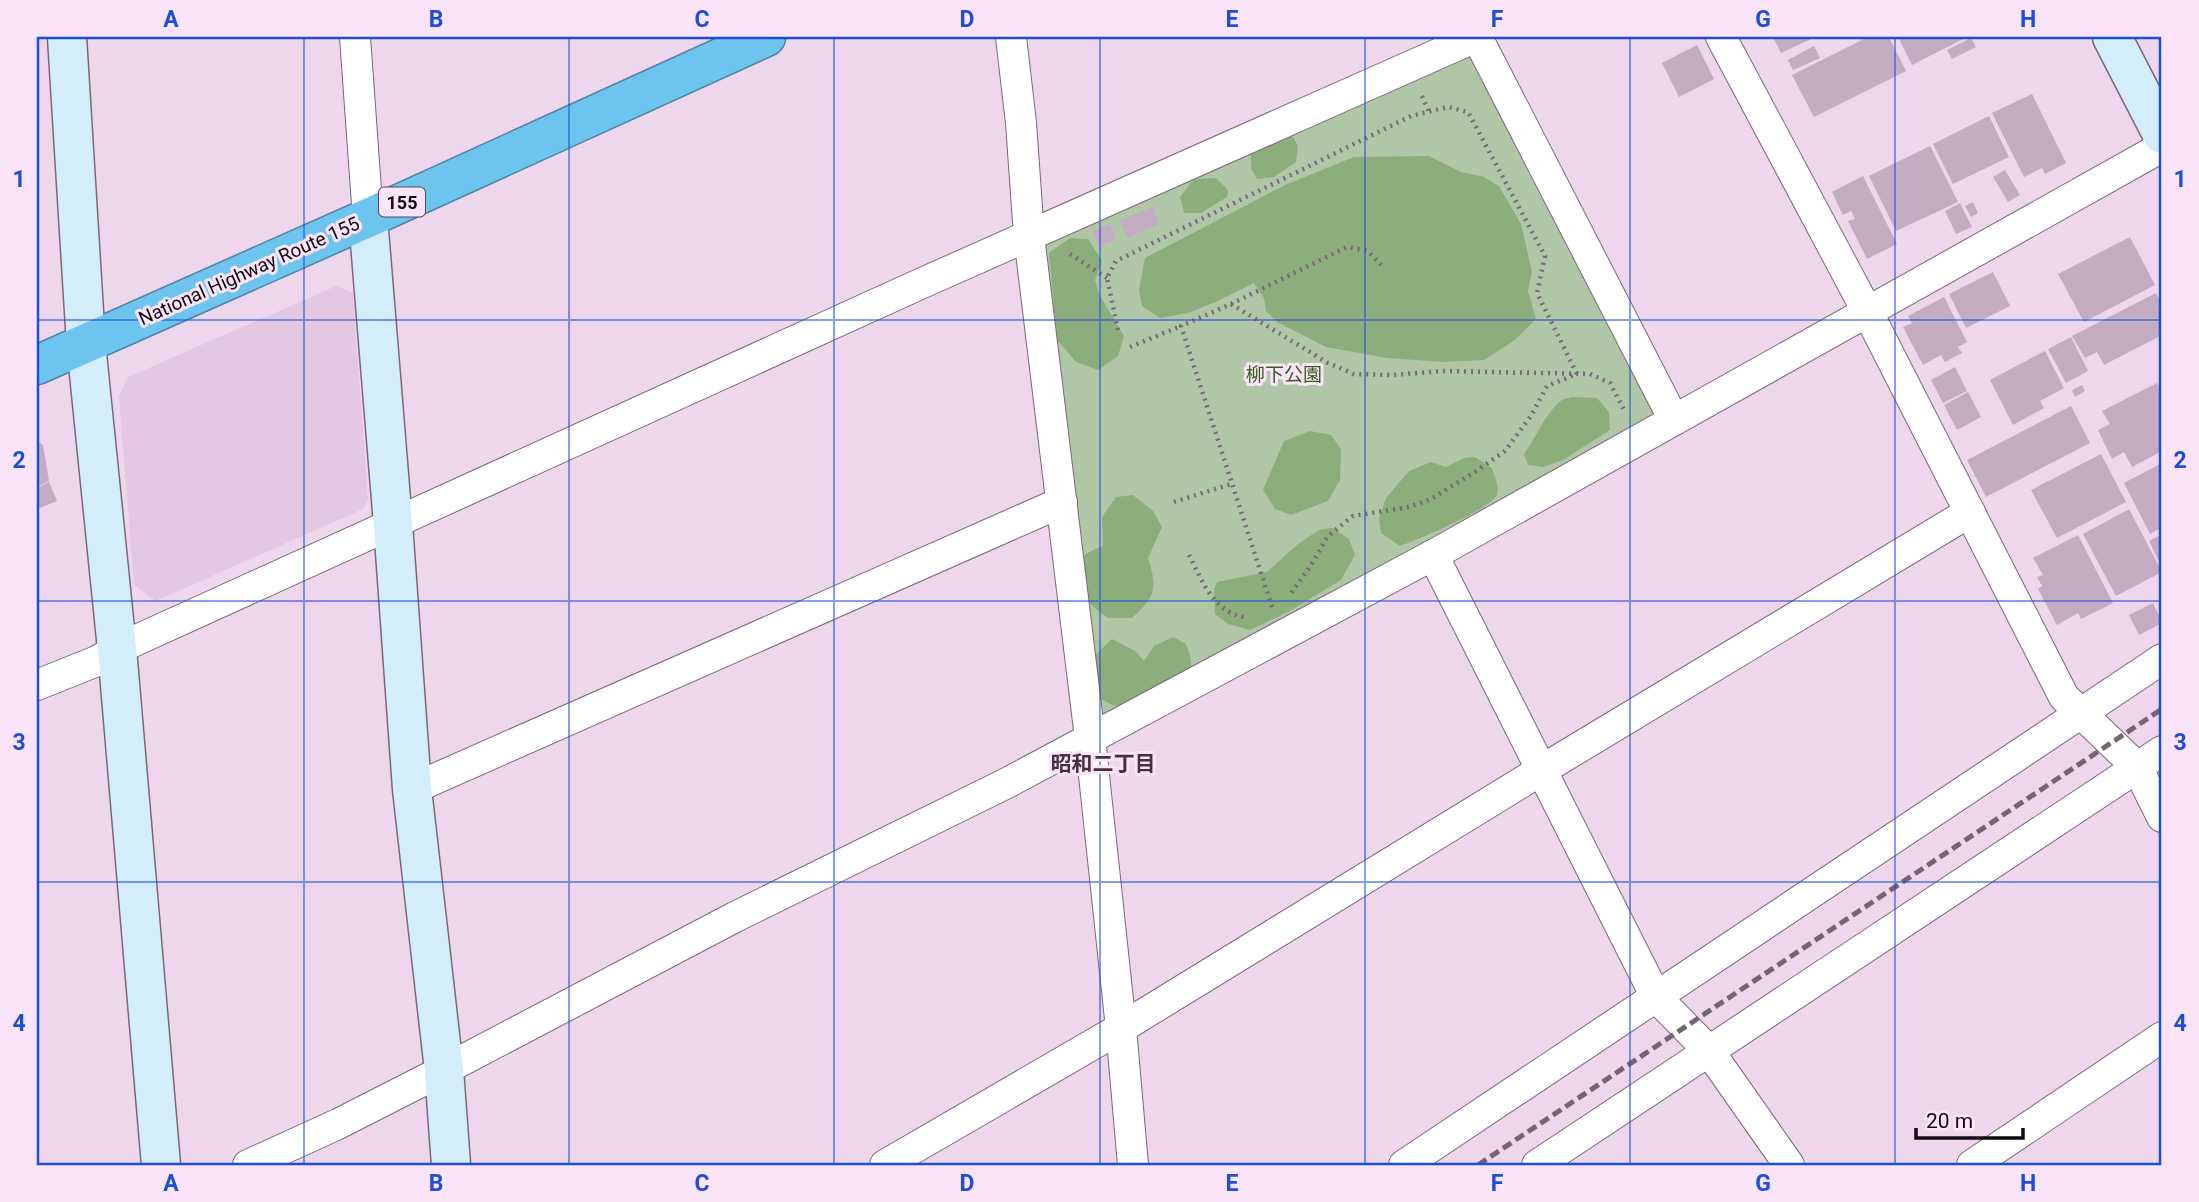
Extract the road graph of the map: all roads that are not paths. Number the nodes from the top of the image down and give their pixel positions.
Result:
1 (67, 37) edge
2 (355, 37) edge
3 (766, 37) edge
4 (1011, 37) edge
5 (1477, 37) edge
6 (1721, 37) edge
7 (2112, 37) edge
8 (2162, 134) edge
9 (2162, 147) edge
10 (368, 218) junction
11 (1029, 236) junction
12 (1867, 312) junction
13 (86, 344) junction
14 (37, 365) edge
15 (1674, 419) junction
16 (1062, 502) junction
17 (1970, 512) junction
18 (393, 524) junction
19 (1433, 555) junction
20 (117, 649) junction
21 (2162, 659) edge
22 (37, 685) edge
23 (2082, 713) junction
24 (1090, 737) junction
25 (2162, 751) edge
26 (2137, 768) junction
27 (1541, 771) junction
28 (412, 789) junction
29 (2162, 817) edge
30 (1656, 997) junction
31 (1121, 1028) junction
32 (2162, 1037) edge
33 (1709, 1051) junction
34 (444, 1070) junction
35 (160, 1165) edge
36 (248, 1165) edge
37 (451, 1165) edge
38 (885, 1165) edge
39 (1133, 1165) edge
40 (1404, 1165) edge
41 (1537, 1165) edge
42 (1789, 1165) edge
43 (1972, 1165) edge

1 - 13 street
2 - 10 street
3 - 10 highway, National Highway Route 155 / 155
4 - 11 street
5 - 11 street
5 - 15 street
6 - 12 street
7 - 8 street
9 - 12 street
10 - 13 highway, National Highway Route 155 / 155
10 - 18 street
11 - 16 street
11 - 18 street
12 - 15 street
12 - 17 street
13 - 14 highway, National Highway Route 155 / 155
13 - 20 street
15 - 19 street
16 - 24 street
16 - 28 street
17 - 23 street
17 - 27 street
18 - 20 street
18 - 28 street
19 - 24 street
19 - 27 street
20 - 22 street
20 - 35 street
21 - 23 street
23 - 26 street
23 - 30 street
24 - 31 street
24 - 34 street
25 - 26 street
26 - 29 street
26 - 33 street
27 - 30 street
27 - 31 street
28 - 34 street
30 - 33 street
30 - 40 street
31 - 38 street
31 - 39 street
32 - 43 street
33 - 41 street
33 - 42 street
34 - 36 street
34 - 37 street

